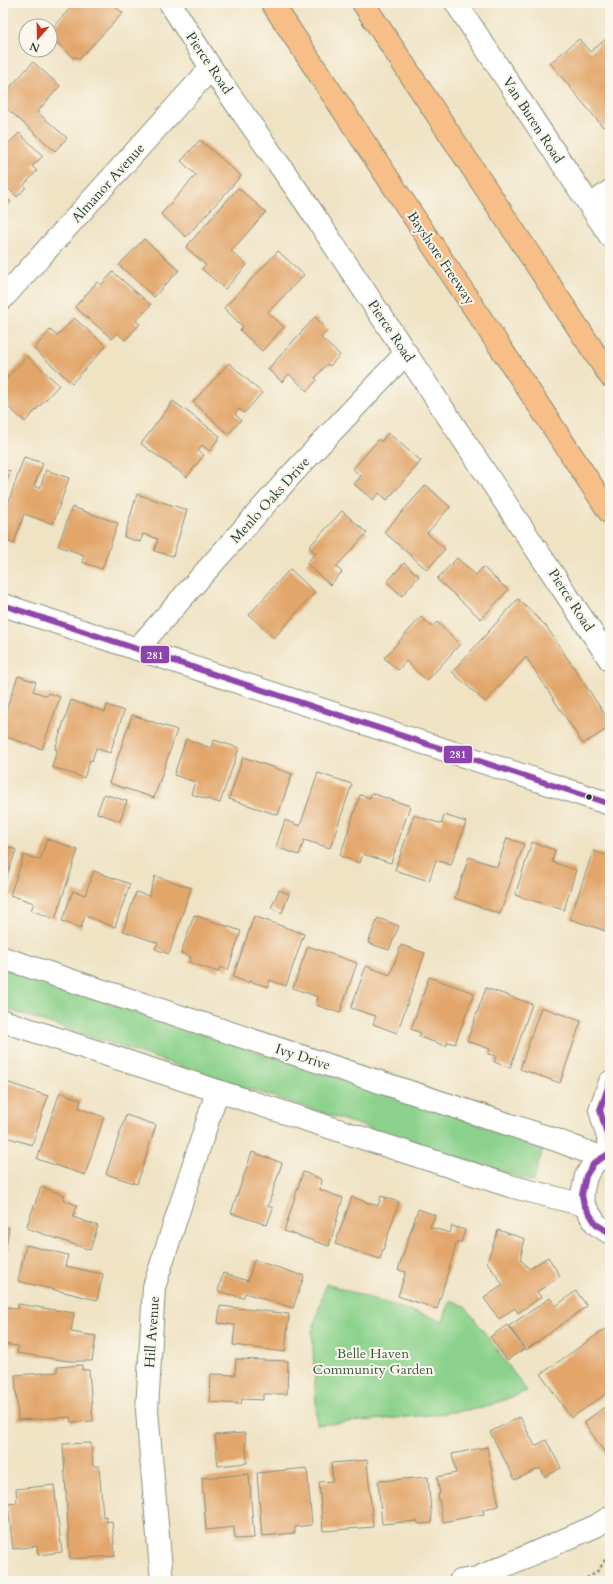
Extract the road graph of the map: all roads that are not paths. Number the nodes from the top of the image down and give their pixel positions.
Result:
1 (170, 3) edge
2 (272, 3) edge
3 (363, 3) edge
4 (456, 3) edge
5 (212, 68) junction
6 (610, 191) edge
7 (590, 206) junction
8 (610, 236) edge
9 (3, 298) edge
10 (406, 354) junction
11 (610, 376) edge
12 (610, 513) edge
13 (3, 605) edge
14 (137, 649) junction
15 (610, 660) edge
16 (610, 804) edge
17 (3, 958) edge
18 (3, 1021) edge
19 (610, 1082) edge
20 (217, 1092) junction
21 (608, 1152) edge
22 (584, 1205) junction
23 (610, 1233) edge
24 (610, 1517) edge
25 (471, 1580) edge
26 (162, 1581) edge

1 - 5 street, Pierce Road
2 - 12 highway, Bayshore Freeway
3 - 11 highway
4 - 7 street, Van Buren Road
5 - 9 street, Almanor Avenue
5 - 10 street, Pierce Road
6 - 7 street
7 - 8 street, Van Buren Road
10 - 14 street, Menlo Oaks Drive
10 - 15 street, Pierce Road
13 - 14 street
14 - 16 street
17 - 21 street, Ivy Drive
18 - 20 street
19 - 21 street
20 - 22 street
20 - 26 street, Hill Avenue
21 - 22 street
22 - 23 street
24 - 25 street

